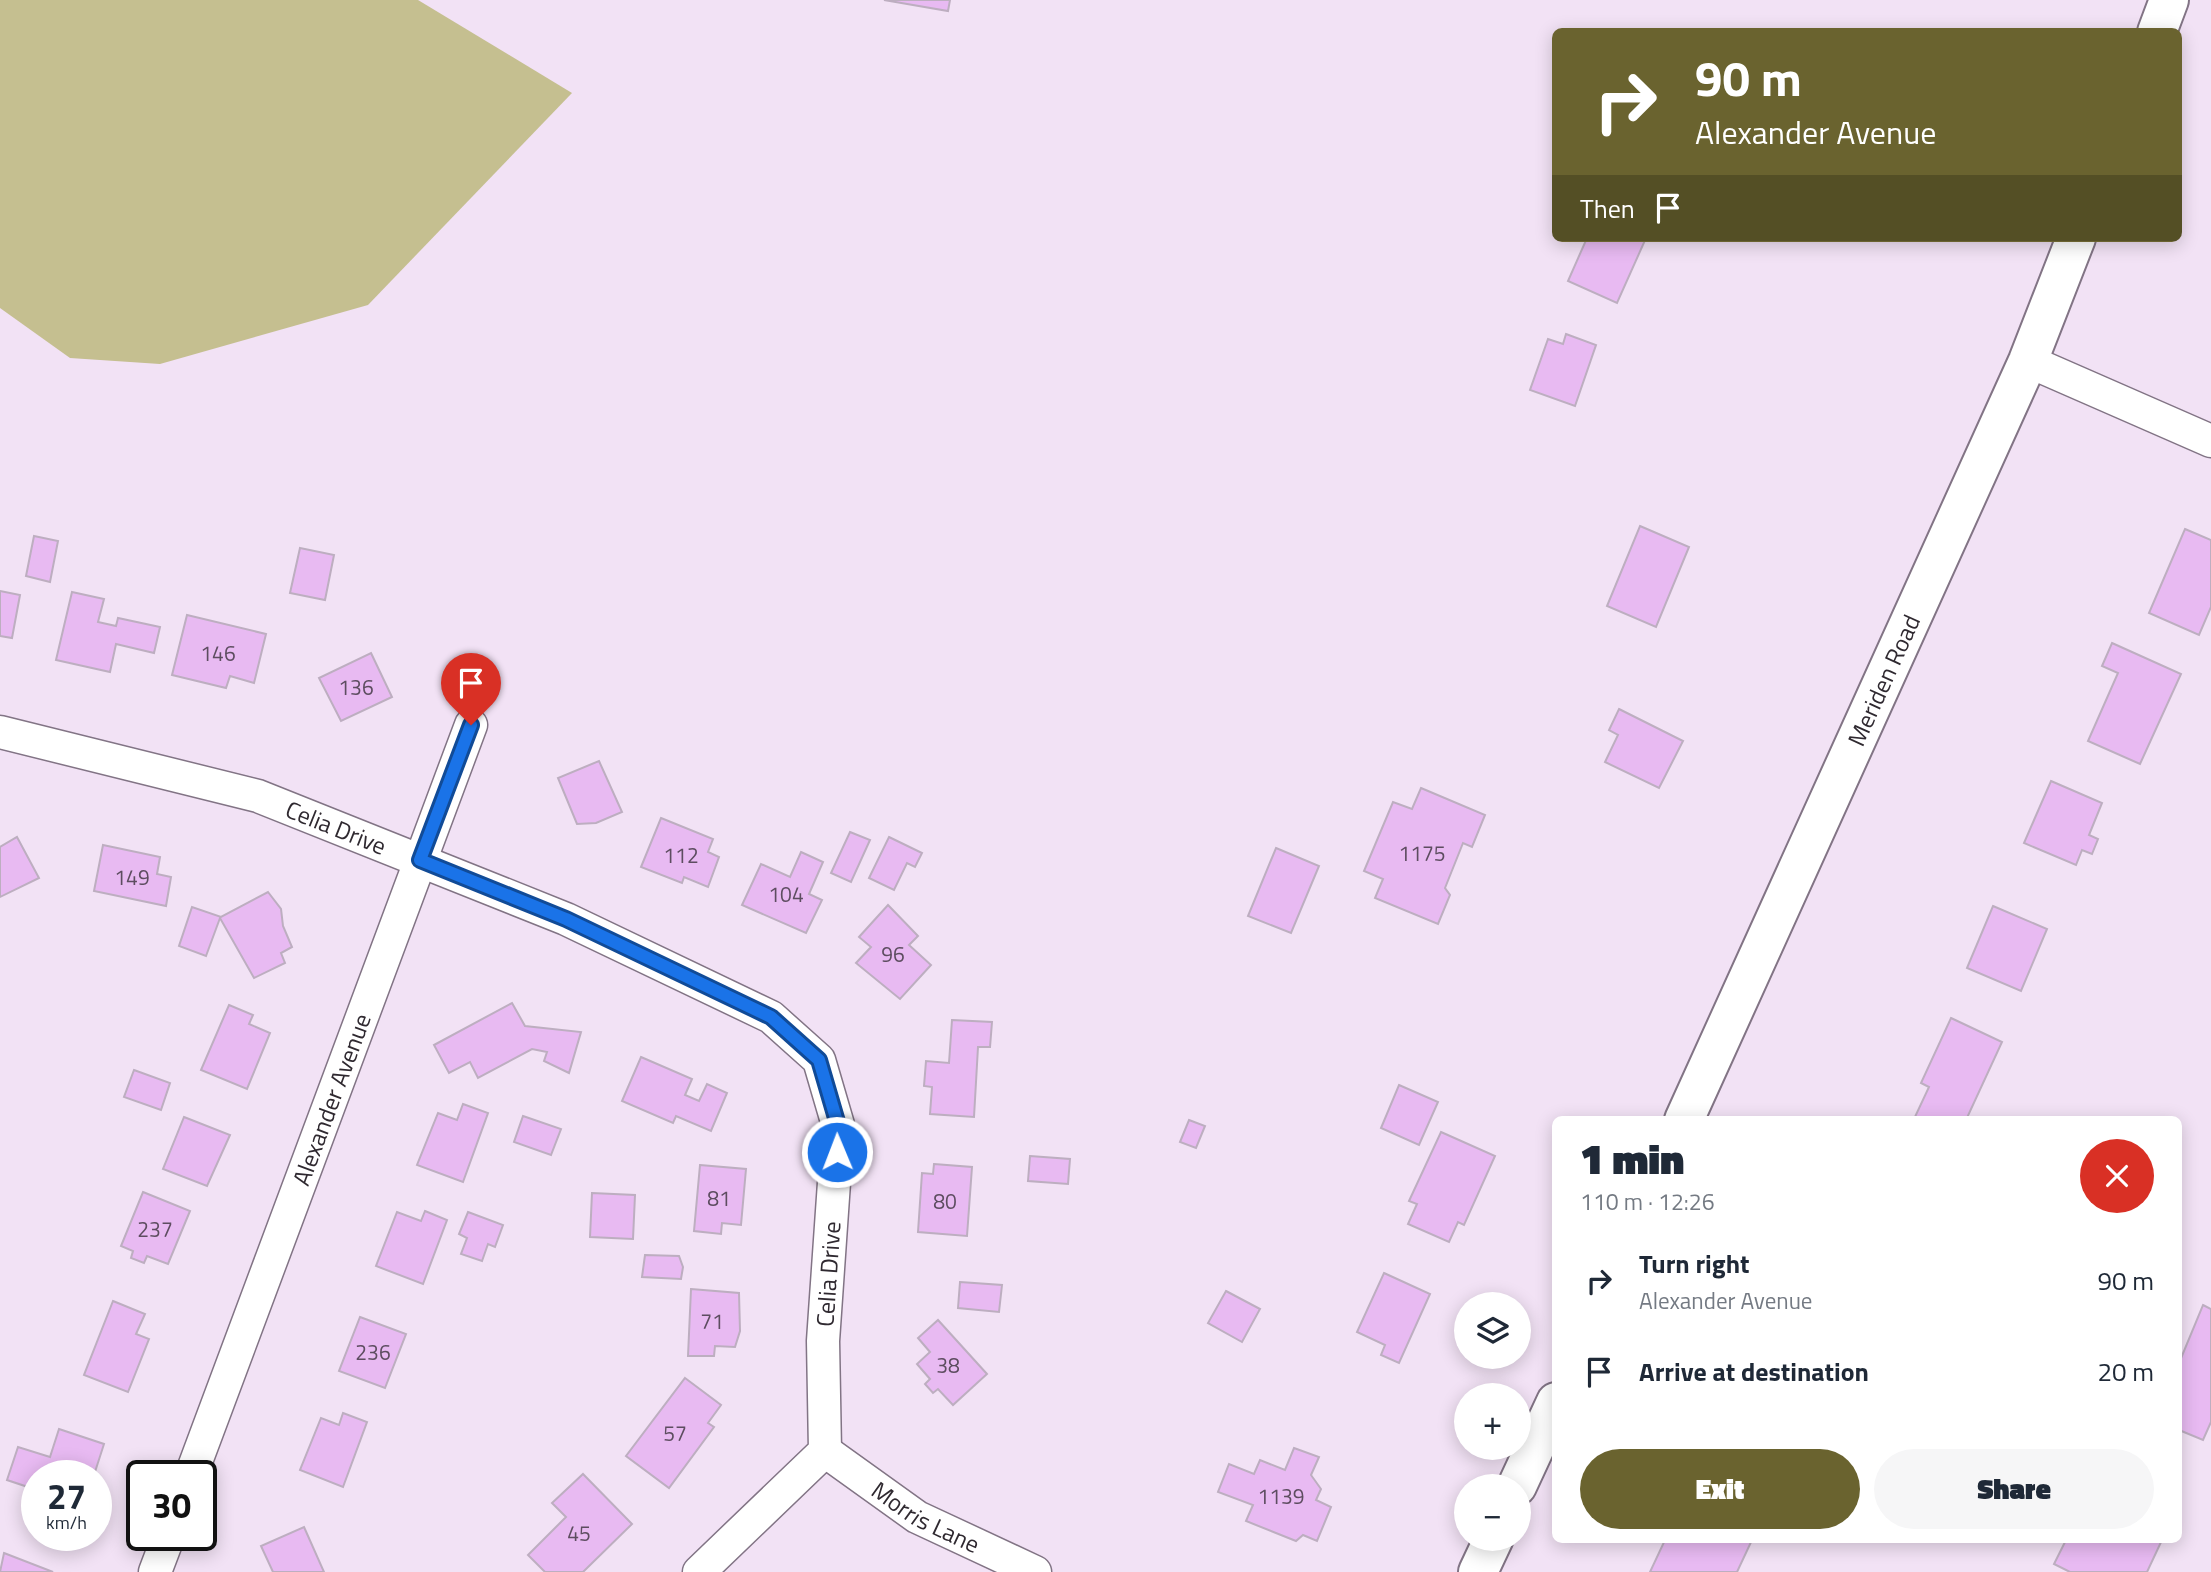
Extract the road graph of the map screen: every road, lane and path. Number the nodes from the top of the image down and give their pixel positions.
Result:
1 (2169, 0) edge
2 (2158, 28) edge
3 (2074, 242) edge
4 (2028, 361) junction
5 (2211, 441) edge
6 (471, 725) dead end
7 (0, 732) edge
8 (420, 860) junction
9 (1686, 1116) edge
10 (1552, 1411) edge
11 (825, 1451) junction
12 (197, 1460) edge
13 (1523, 1474) edge
14 (163, 1551) edge
15 (1488, 1551) edge
16 (155, 1572) edge
17 (699, 1572) edge
18 (1035, 1572) edge
19 (1478, 1572) edge

1 - 2 main road
3 - 4 main road, Meriden Road
4 - 5 street
4 - 9 main road, Meriden Road
6 - 8 street, Alexander Avenue
7 - 8 street, Celia Drive
8 - 11 street, Celia Drive
8 - 12 street, Alexander Avenue
10 - 13 main road
11 - 17 street
11 - 18 street, Morris Lane
14 - 16 street
15 - 19 main road

